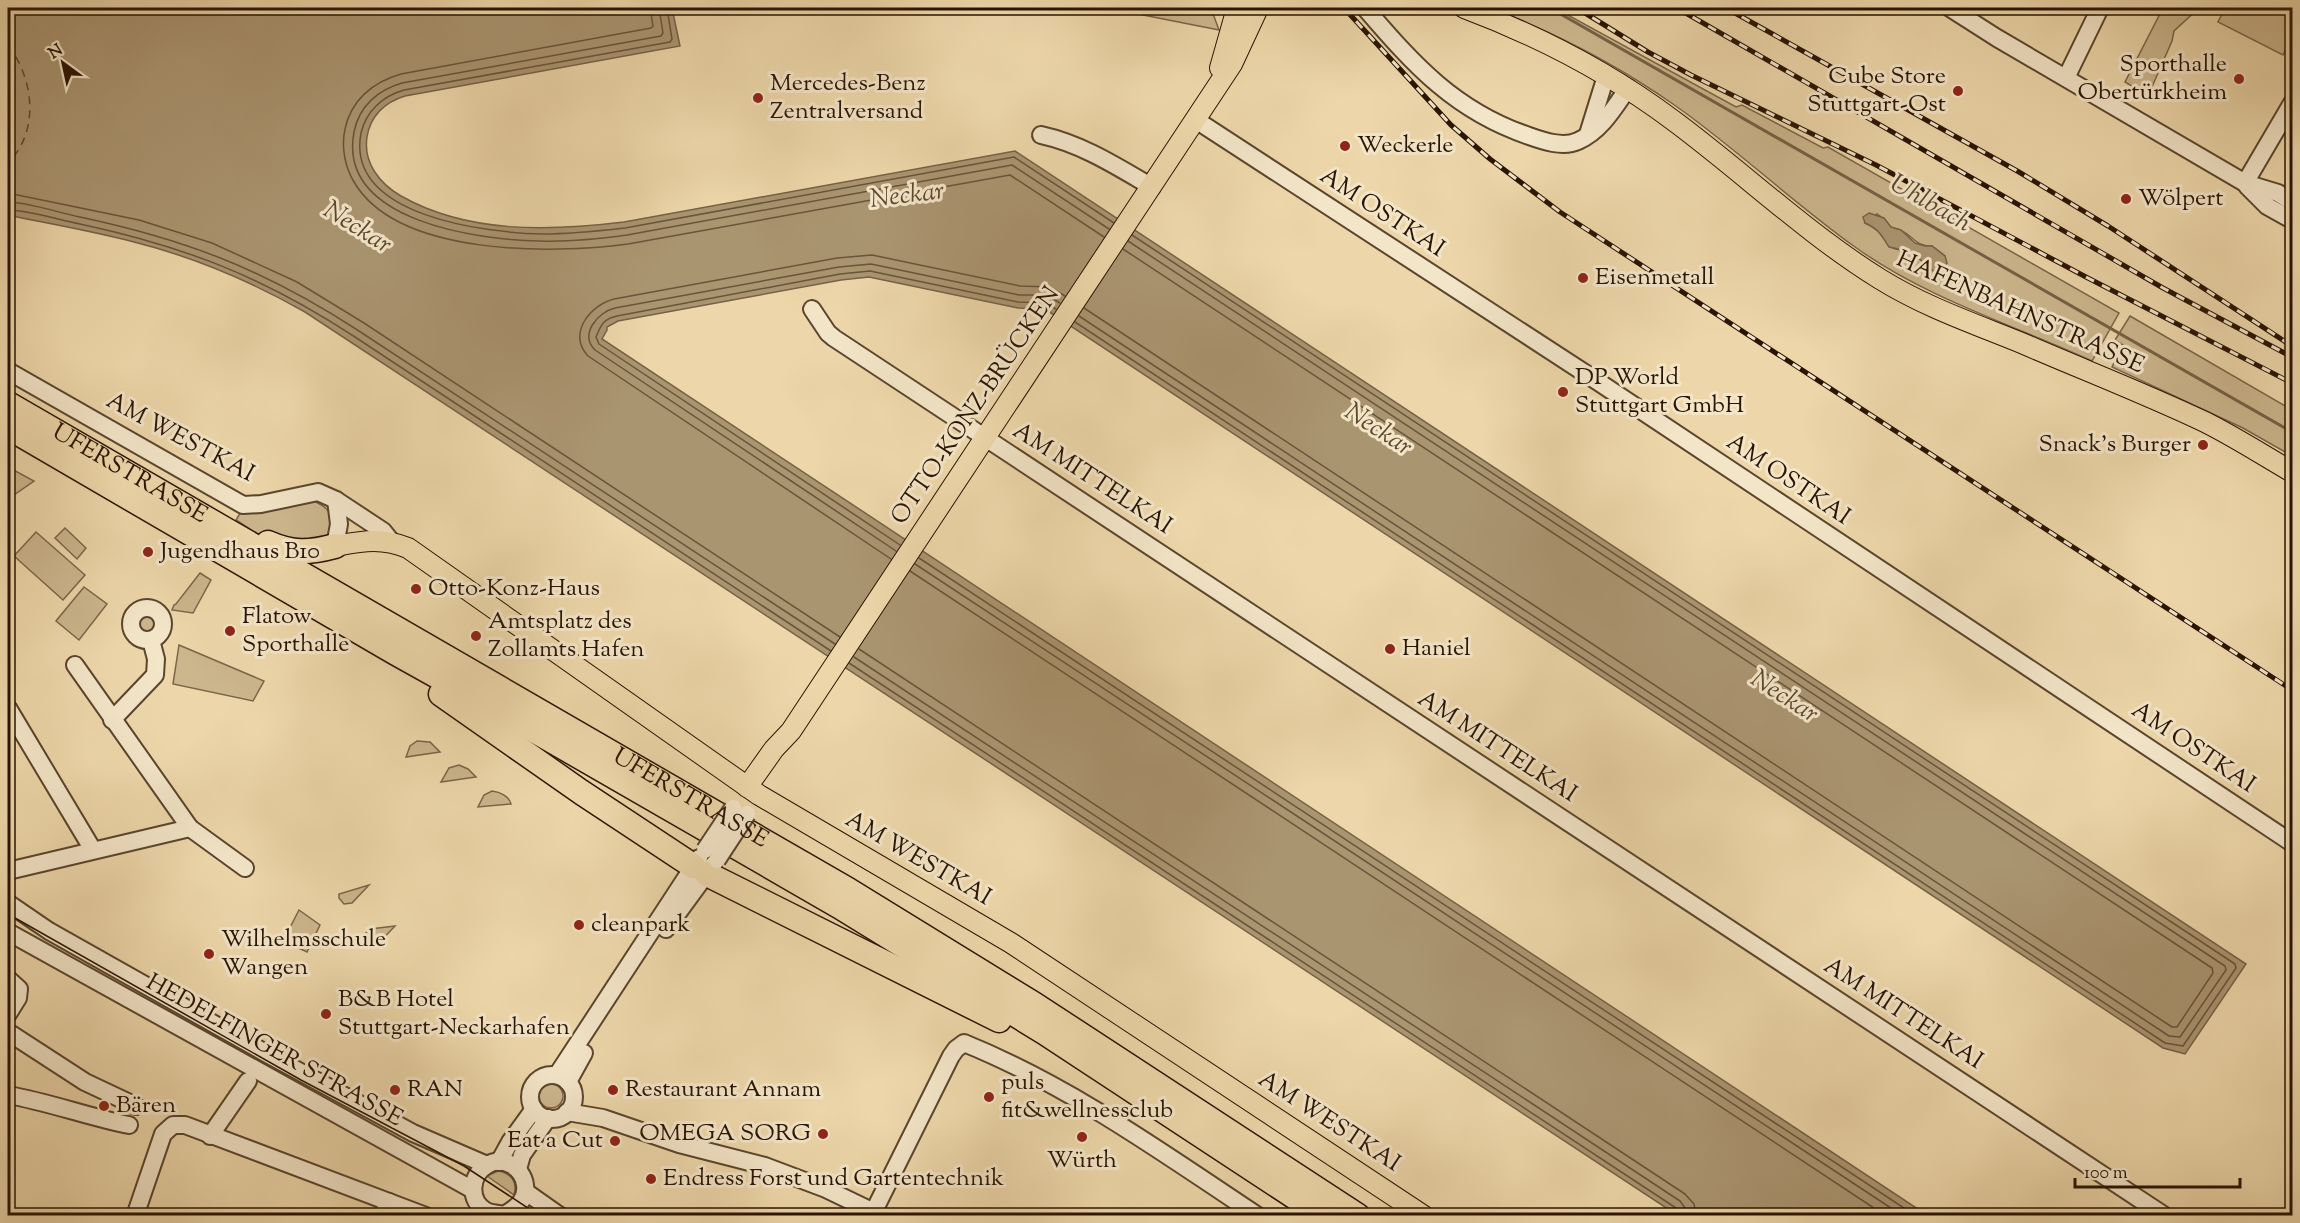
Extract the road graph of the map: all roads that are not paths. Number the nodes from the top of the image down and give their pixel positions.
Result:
1 (1237, 8) edge
2 (1258, 8) edge
3 (1365, 8) edge
4 (1464, 8) edge
5 (1950, 8) edge
6 (2100, 8) edge
7 (1971, 13) edge
8 (1231, 54) junction
9 (1606, 76) junction
10 (2066, 78) junction
11 (1628, 88) junction
12 (2292, 104) edge
13 (1199, 114) junction
14 (1588, 134) junction
15 (1041, 135) dead end
16 (2245, 183) junction
17 (1152, 187) junction
18 (2292, 202) edge
19 (2292, 220) edge
20 (812, 309) dead end
21 (8, 371) edge
22 (8, 404) edge
23 (8, 427) edge
24 (985, 438) junction
25 (2292, 472) edge
26 (336, 500) junction
27 (242, 540) junction
28 (391, 541) junction
29 (335, 546) junction
30 (151, 640) dead end
31 (396, 653) junction
32 (75, 665) dead end
33 (8, 711) edge
34 (112, 720) junction
35 (753, 791) junction
36 (190, 828) junction
37 (2292, 843) edge
38 (93, 850) junction
39 (705, 862) junction
40 (245, 868) dead end
41 (8, 871) edge
42 (8, 903) edge
43 (8, 932) edge
44 (8, 979) edge
45 (8, 1014) edge
46 (8, 1032) edge
47 (1044, 1032) junction
48 (562, 1079) junction
49 (248, 1081) dead end
50 (8, 1095) edge
51 (570, 1105) junction
52 (136, 1106) dead end
53 (541, 1114) junction
54 (129, 1125) dead end
55 (210, 1136) junction
56 (493, 1163) junction
57 (518, 1169) junction
58 (473, 1190) junction
59 (526, 1191) junction
60 (385, 1208) edge
61 (484, 1213) edge
62 (878, 1213) edge
63 (135, 1215) edge
64 (426, 1215) edge
65 (507, 1215) edge
66 (560, 1215) edge
67 (1258, 1215) edge
68 (1324, 1215) edge
69 (1358, 1215) edge
70 (1424, 1215) edge
71 (2165, 1215) edge

1 - 8 main road, OTTO-KONZ-BRÜCKEN
2 - 8 main road, OTTO-KONZ-BRÜCKEN
3 - 14 street
4 - 9 main road, HAFENBAHNSTRASSE
5 - 7 street
6 - 10 street
7 - 10 street
8 - 13 main road, OTTO-KONZ-BRÜCKEN
9 - 11 main road, HAFENBAHNSTRASSE
9 - 14 street
10 - 16 street
11 - 14 street
11 - 25 main road, HAFENBAHNSTRASSE
12 - 16 street
13 - 17 main road, OTTO-KONZ-BRÜCKEN
13 - 37 street, AM OSTKAI
15 - 17 street
16 - 18 street
16 - 19 street
17 - 24 main road, OTTO-KONZ-BRÜCKEN
20 - 24 street, AM MITTELKAI
21 - 26 street, AM WESTKAI
22 - 27 highway, UFERSTRASSE
23 - 31 highway, UFERSTRASSE
24 - 35 main road, OTTO-KONZ-BRÜCKEN
24 - 71 street, AM MITTELKAI
26 - 28 street, AM WESTKAI
26 - 29 street
27 - 29 highway
27 - 69 highway, UFERSTRASSE
28 - 29 main road, AM WESTKAI
28 - 35 main road, AM WESTKAI
30 - 34 street
31 - 39 highway
31 - 47 highway, UFERSTRASSE
32 - 34 street
33 - 38 street
34 - 36 street
35 - 39 street, OTTO-KONZ-BRÜCKEN, bridge
35 - 70 main road, AM WESTKAI
36 - 38 street
36 - 40 street
38 - 41 street
39 - 47 highway
39 - 48 street, OTTO-KONZ-BRÜCKEN
42 - 56 street, HEDELFINGER STRASSE
43 - 58 street, HEDELFINGER STRASSE
44 - 45 street
46 - 52 street
47 - 68 highway, UFERSTRASSE
48 - 51 street
48 - 53 street
49 - 55 street
50 - 54 street
51 - 53 street
51 - 62 street
53 - 56 street
53 - 57 street
55 - 60 street
55 - 63 street
56 - 57 street, HEDELFINGER STRASSE
56 - 58 street
57 - 59 street
58 - 61 street
59 - 65 street
59 - 66 street
60 - 64 street
61 - 65 street
62 - 67 street

